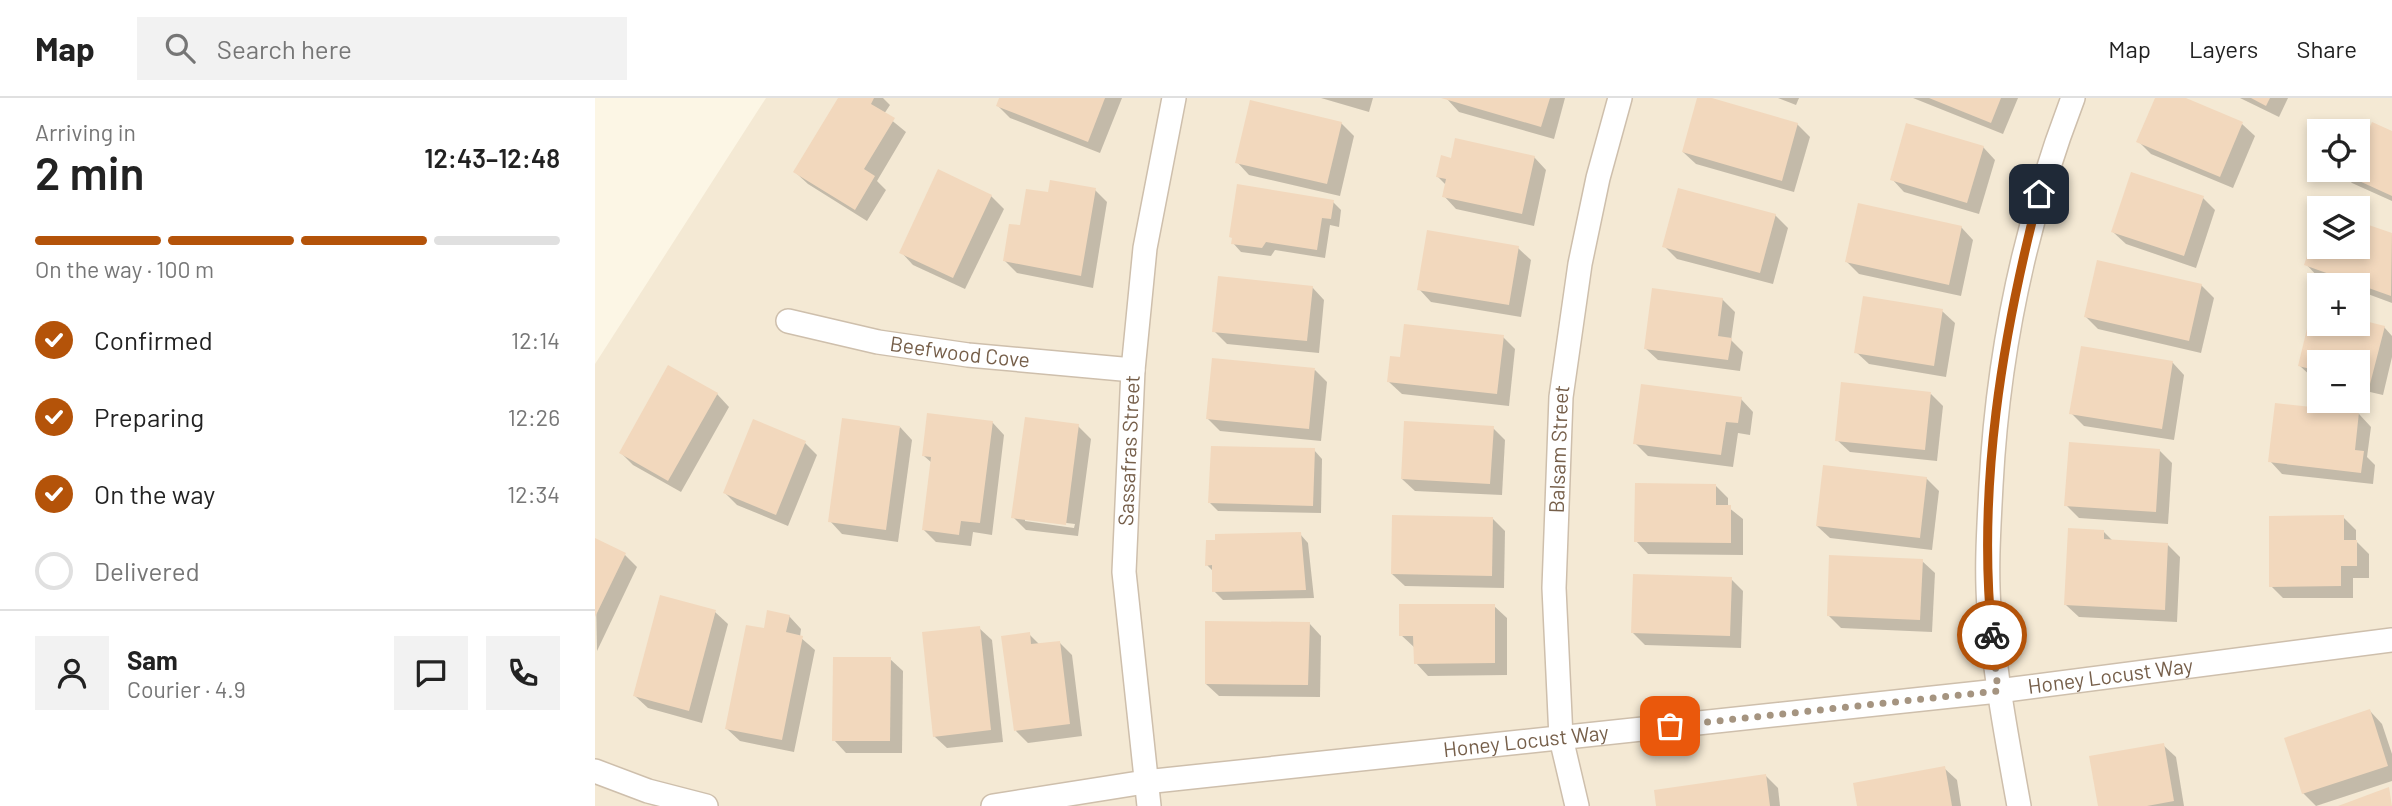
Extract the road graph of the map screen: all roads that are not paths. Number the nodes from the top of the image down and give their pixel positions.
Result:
1 (1174, 98) edge
2 (1620, 98) edge
3 (2074, 98) edge
4 (788, 321) dead end
5 (1133, 370) junction
6 (2392, 640) edge
7 (1998, 691) junction
8 (1561, 738) junction
9 (595, 771) edge
10 (1145, 782) junction
11 (705, 806) edge
12 (993, 806) edge
13 (1149, 806) edge
14 (1577, 806) edge
15 (2019, 806) edge

1 - 5 street, Sassafras Street
2 - 8 street, Balsam Street
3 - 7 street
4 - 5 street, Beefwood Cove
5 - 10 street, Sassafras Street
6 - 7 street, Honey Locust Way
7 - 8 street, Honey Locust Way
7 - 15 street
8 - 10 street, Honey Locust Way
8 - 14 street, Balsam Street
9 - 11 street
10 - 12 street, Honey Locust Way
10 - 13 street, Sassafras Street

